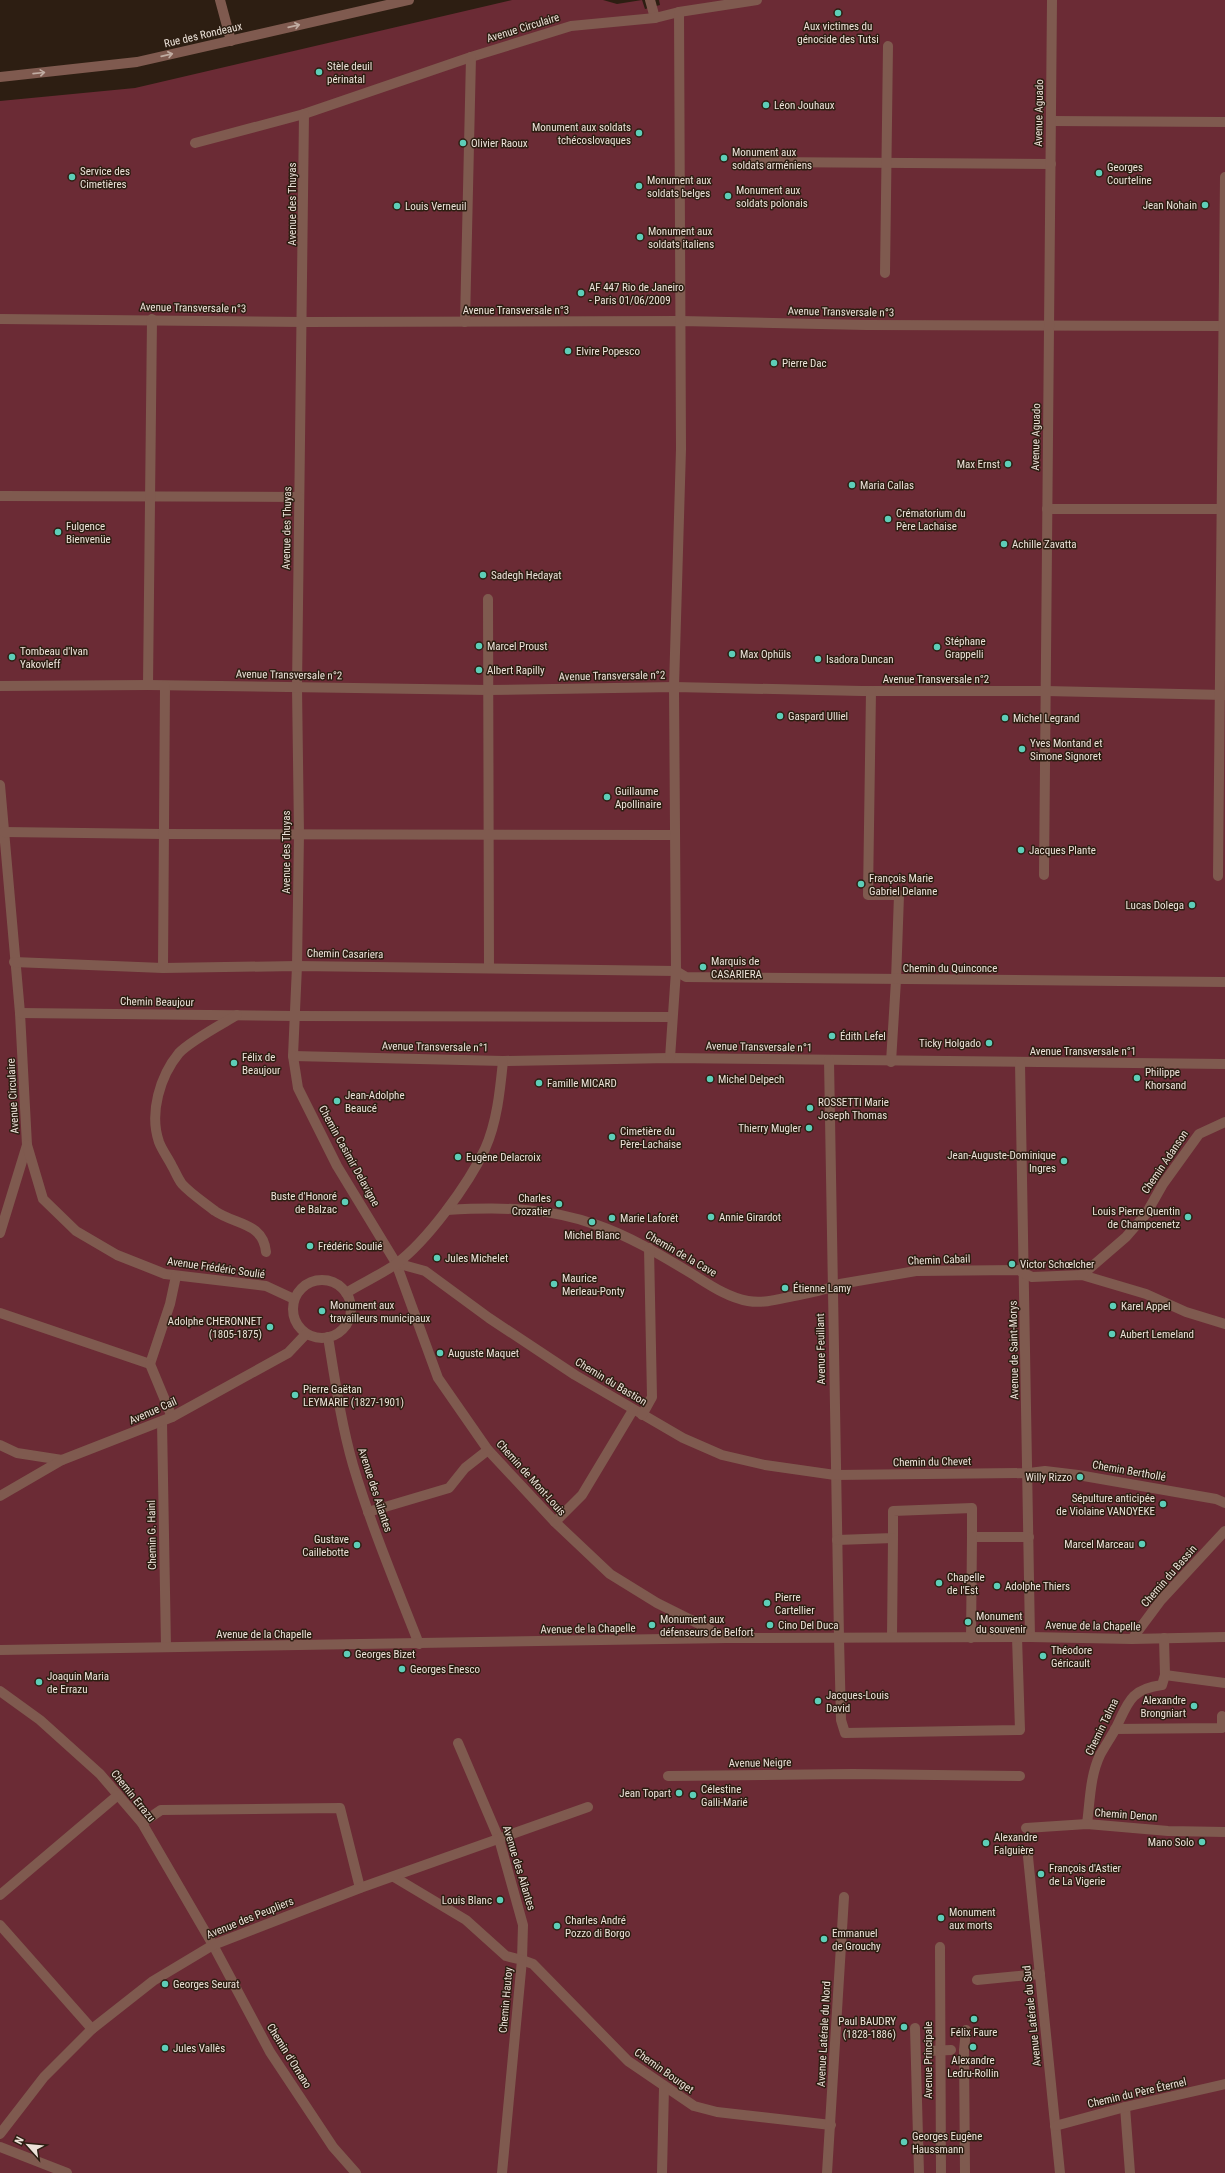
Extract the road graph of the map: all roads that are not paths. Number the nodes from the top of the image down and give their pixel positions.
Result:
1 (220, 0) edge
2 (409, 0) edge
3 (650, 0) edge
4 (757, 0) edge
5 (1052, 0) edge
6 (679, 12) junction
7 (655, 18) junction
8 (231, 41) junction
9 (888, 46) dead end
10 (471, 57) junction
11 (0, 77) edge
12 (304, 114) junction
13 (1051, 121) junction
14 (1225, 122) edge
15 (195, 143) dead end
16 (754, 162) dead end
17 (887, 163) junction
18 (1051, 164) junction
19 (1225, 177) edge
20 (885, 272) dead end
21 (0, 319) edge
22 (152, 319) junction
23 (682, 321) junction
24 (303, 322) junction
25 (465, 322) junction
26 (1049, 325) junction
27 (1225, 326) edge
28 (0, 496) edge
29 (150, 496) junction
30 (299, 497) junction
31 (1047, 509) junction
32 (1223, 509) edge
33 (488, 599) dead end
34 (148, 685) junction
35 (0, 686) edge
36 (165, 686) junction
37 (297, 687) junction
38 (674, 687) junction
39 (488, 690) junction
40 (871, 691) junction
41 (1046, 691) junction
42 (1222, 696) edge
43 (0, 785) edge
44 (4, 832) junction
45 (164, 834) junction
46 (299, 834) junction
47 (489, 834) junction
48 (674, 834) junction
49 (1044, 875) dead end
50 (1218, 876) dead end
51 (14, 962) junction
52 (297, 966) junction
53 (163, 968) junction
54 (489, 968) junction
55 (676, 971) junction
56 (896, 980) junction
57 (1225, 982) edge
58 (20, 1013) junction
59 (238, 1015) junction
60 (294, 1016) junction
61 (672, 1017) junction
62 (293, 1056) junction
63 (670, 1058) junction
64 (829, 1060) junction
65 (503, 1061) junction
66 (891, 1062) junction
67 (1020, 1062) junction
68 (1225, 1064) edge
69 (1225, 1122) edge
70 (27, 1145) junction
71 (447, 1210) junction
72 (0, 1233) edge
73 (649, 1248) junction
74 (266, 1252) dead end
75 (396, 1263) junction
76 (1024, 1272) junction
77 (1082, 1275) junction
78 (176, 1276) junction
79 (832, 1288) junction
80 (346, 1293) junction
81 (294, 1299) junction
82 (0, 1313) edge
83 (1225, 1324) edge
84 (306, 1334) junction
85 (328, 1337) junction
86 (150, 1364) junction
87 (638, 1412) junction
88 (172, 1418) junction
89 (162, 1422) junction
90 (0, 1445) edge
91 (488, 1450) junction
92 (62, 1460) junction
93 (1029, 1473) junction
94 (835, 1475) junction
95 (0, 1496) edge
96 (1225, 1503) edge
97 (368, 1512) junction
98 (555, 1522) junction
99 (1225, 1531) edge
100 (972, 1537) junction
101 (1029, 1537) junction
102 (893, 1538) junction
103 (837, 1540) junction
104 (892, 1637) junction
105 (1017, 1637) junction
106 (1030, 1637) junction
107 (1225, 1637) edge
108 (728, 1638) junction
109 (838, 1638) junction
110 (971, 1638) junction
111 (1164, 1638) junction
112 (1132, 1639) junction
113 (419, 1644) junction
114 (166, 1647) junction
115 (0, 1650) edge
116 (1166, 1675) junction
117 (1225, 1683) edge
118 (0, 1691) edge
119 (1222, 1716) dead end
120 (1115, 1729) junction
121 (458, 1742) dead end
122 (668, 1776) dead end
123 (1020, 1776) dead end
124 (118, 1795) junction
125 (588, 1807) dead end
126 (142, 1823) junction
127 (1087, 1824) junction
128 (1026, 1828) dead end
129 (1225, 1832) edge
130 (499, 1839) junction
131 (1028, 1857) dead end
132 (394, 1877) junction
133 (360, 1888) junction
134 (0, 1895) edge
135 (844, 1897) dead end
136 (0, 1925) edge
137 (213, 1945) junction
138 (940, 1947) dead end
139 (522, 1960) junction
140 (1040, 1974) junction
141 (977, 1980) dead end
142 (915, 2028) dead end
143 (92, 2029) junction
144 (966, 2030) dead end
145 (927, 2050) junction
146 (957, 2050) junction
147 (1225, 2084) edge
148 (664, 2088) junction
149 (1125, 2107) junction
150 (831, 2125) junction
151 (1055, 2126) junction
152 (0, 2134) edge
153 (0, 2147) edge
154 (67, 2173) edge
155 (356, 2173) edge
156 (502, 2173) edge
157 (662, 2173) edge
158 (827, 2173) edge
159 (918, 2173) edge
160 (941, 2173) edge
161 (965, 2173) edge
162 (1060, 2173) edge
163 (1130, 2173) edge

1 - 8 street
8 -> 2 street, Rue des Rondeaux
3 - 7 street
4 - 6 street, Avenue Circulaire
5 - 13 street, Avenue Aguado
6 - 7 street, Avenue Circulaire
6 - 23 street
7 - 10 street, Avenue Circulaire
11 -> 8 street, Rue des Rondeaux
9 - 17 street
10 - 12 street, Avenue Circulaire
10 - 25 street
12 - 15 street
12 - 24 street, Avenue des Thuyas
13 - 14 street
13 - 18 street, Avenue Aguado
16 - 17 street
17 - 18 street
17 - 20 street
18 - 26 street, Avenue Aguado
19 - 27 street
21 - 22 street, Avenue Transversale n°3
22 - 24 street, Avenue Transversale n°3
22 - 29 street
23 - 25 street, Avenue Transversale n°3
23 - 26 street, Avenue Transversale n°3
23 - 38 street
24 - 25 street, Avenue Transversale n°3
24 - 30 street, Avenue des Thuyas
26 - 27 street, Avenue Transversale n°3
26 - 31 street, Avenue Aguado
27 - 32 street
28 - 29 street
29 - 30 street
29 - 34 street
30 - 37 street, Avenue des Thuyas
31 - 32 street
31 - 41 street, Avenue Aguado
32 - 42 street
33 - 39 street
34 - 35 street, Avenue Transversale n°2
34 - 36 street, Avenue Transversale n°2
36 - 37 street, Avenue Transversale n°2
36 - 45 street
37 - 39 street, Avenue Transversale n°2
37 - 46 street, Avenue des Thuyas
38 - 39 street, Avenue Transversale n°2
38 - 40 street, Avenue Transversale n°2
38 - 48 street
39 - 47 street
40 - 41 street, Avenue Transversale n°2
40 - 56 street
41 - 42 street, Avenue Transversale n°2
41 - 49 street, Avenue Aguado
42 - 50 street
43 - 44 street, Avenue Circulaire
44 - 45 street
44 - 51 street, Avenue Circulaire
45 - 46 street
45 - 53 street
46 - 47 street
46 - 52 street, Avenue des Thuyas
47 - 48 street
47 - 54 street
48 - 55 street
51 - 53 street, Chemin Casariera
51 - 58 street, Avenue Circulaire
52 - 53 street, Chemin Casariera
52 - 54 street, Chemin Casariera
52 - 60 street, Avenue des Thuyas
54 - 55 street, Chemin Casariera
55 - 56 street, Chemin du Quinconce
55 - 61 street
56 - 57 street, Chemin du Quinconce
56 - 66 street
58 - 59 street, Chemin Beaujour
58 - 70 street, Avenue Circulaire
59 - 60 street, Chemin Beaujour
59 - 74 street
60 - 61 street, Chemin Beaujour
60 - 62 street, Avenue des Thuyas
61 - 63 street
62 - 65 street, Avenue Transversale n°1
62 - 75 street, Chemin Casimir Delavigne
63 - 64 street, Avenue Transversale n°1
63 - 65 street, Avenue Transversale n°1
64 - 66 street, Avenue Transversale n°1
64 - 79 street, Avenue Feuillant
65 - 71 street
66 - 67 street, Avenue Transversale n°1
67 - 68 street, Avenue Transversale n°1
67 - 76 street, Avenue de Saint-Morys
69 - 77 street, Chemin Adanson
70 - 72 street, Avenue Circulaire
70 - 78 street, Avenue Frédéric Soulié
71 - 73 street, Chemin de la Cave
71 - 75 street
73 - 79 street, Chemin de la Cave
73 - 87 street
75 - 80 street
75 - 87 street, Chemin du Bastion
75 - 91 street, Chemin de Mont-Louis
76 - 77 street, Chemin Cabail
76 - 79 street, Chemin Cabail
76 - 93 street, Avenue de Saint-Morys
77 - 83 street, Chemin Cabail
78 - 81 street, Avenue Frédéric Soulié
78 - 86 street
79 - 94 street, Avenue Feuillant
80 - 81 street
80 - 85 street
81 - 84 street
82 - 86 street
84 - 85 street
84 - 88 street, Avenue Cail
85 - 97 street, Avenue des Ailantes
86 - 88 street
87 - 94 street, Chemin du Bastion
87 - 98 street
88 - 89 street, Avenue Cail
89 - 92 street, Avenue Cail
89 - 114 street, Chemin G. Hainl
90 - 92 street
91 - 97 street
91 - 98 street, Chemin de Mont-Louis
92 - 95 street, Avenue Cail
93 - 94 street, Chemin du Chevet
93 - 96 street, Chemin Berthollé
93 - 101 street, Avenue de Saint-Morys
94 - 103 street, Avenue Feuillant
97 - 113 street, Avenue des Ailantes
98 - 108 street, Chemin de Mont-Louis
99 - 112 street, Chemin du Bassin
100 - 101 street
100 - 102 street
100 - 110 street
101 - 106 street, Avenue de Saint-Morys
102 - 103 street
102 - 104 street
103 - 109 street, Avenue Feuillant
104 - 109 street, Avenue de la Chapelle
104 - 110 street, Avenue de la Chapelle
105 - 106 street, Avenue de la Chapelle
105 - 109 street
105 - 110 street, Avenue de la Chapelle
106 - 112 street, Avenue de la Chapelle
107 - 111 street, Avenue de la Chapelle
108 - 109 street, Avenue de la Chapelle
108 - 113 street, Avenue de la Chapelle
111 - 112 street, Avenue de la Chapelle
111 - 116 street
113 - 114 street, Avenue de la Chapelle
114 - 115 street, Avenue de la Chapelle
116 - 117 street
116 - 120 street, Chemin Talma
118 - 124 street, Chemin Errazu
119 - 120 street
120 - 127 street, Chemin Talma
121 - 130 street, Avenue des Ailantes
122 - 123 street, Avenue Neigre
124 - 126 street, Chemin Errazu
124 - 134 street
125 - 130 street
126 - 133 street
126 - 137 street, Chemin Errazu
127 - 128 street, Chemin Denon
127 - 129 street, Chemin Denon
130 - 132 street, Avenue des Peupliers
130 - 139 street, Avenue des Ailantes
131 - 140 street, Avenue Latérale du Sud
132 - 133 street, Avenue des Peupliers
132 - 139 street, Chemin Hautoy
133 - 137 street, Avenue des Peupliers
135 - 150 street, Avenue Latérale du Nord
136 - 143 street
137 - 143 street, Avenue des Peupliers
137 - 155 street, Chemin d'Ornano
138 - 145 street, Avenue Principale
139 - 148 street, Chemin Bourget
139 - 156 street, Chemin Hautoy
140 - 141 street
140 - 151 street, Avenue Latérale du Sud
142 - 145 street, Avenue Principale
143 - 152 street, Avenue des Peupliers
144 - 146 street
145 - 146 street
145 - 159 street, Avenue Principale
145 - 160 street, Avenue Principale
146 - 161 street
147 - 149 street, Chemin du Père Éternel
148 - 150 street, Chemin Bourget
148 - 157 street
149 - 151 street, Chemin du Père Éternel
149 - 163 street
150 - 158 street, Avenue Latérale du Nord
151 - 162 street, Avenue Latérale du Sud
153 - 154 street

